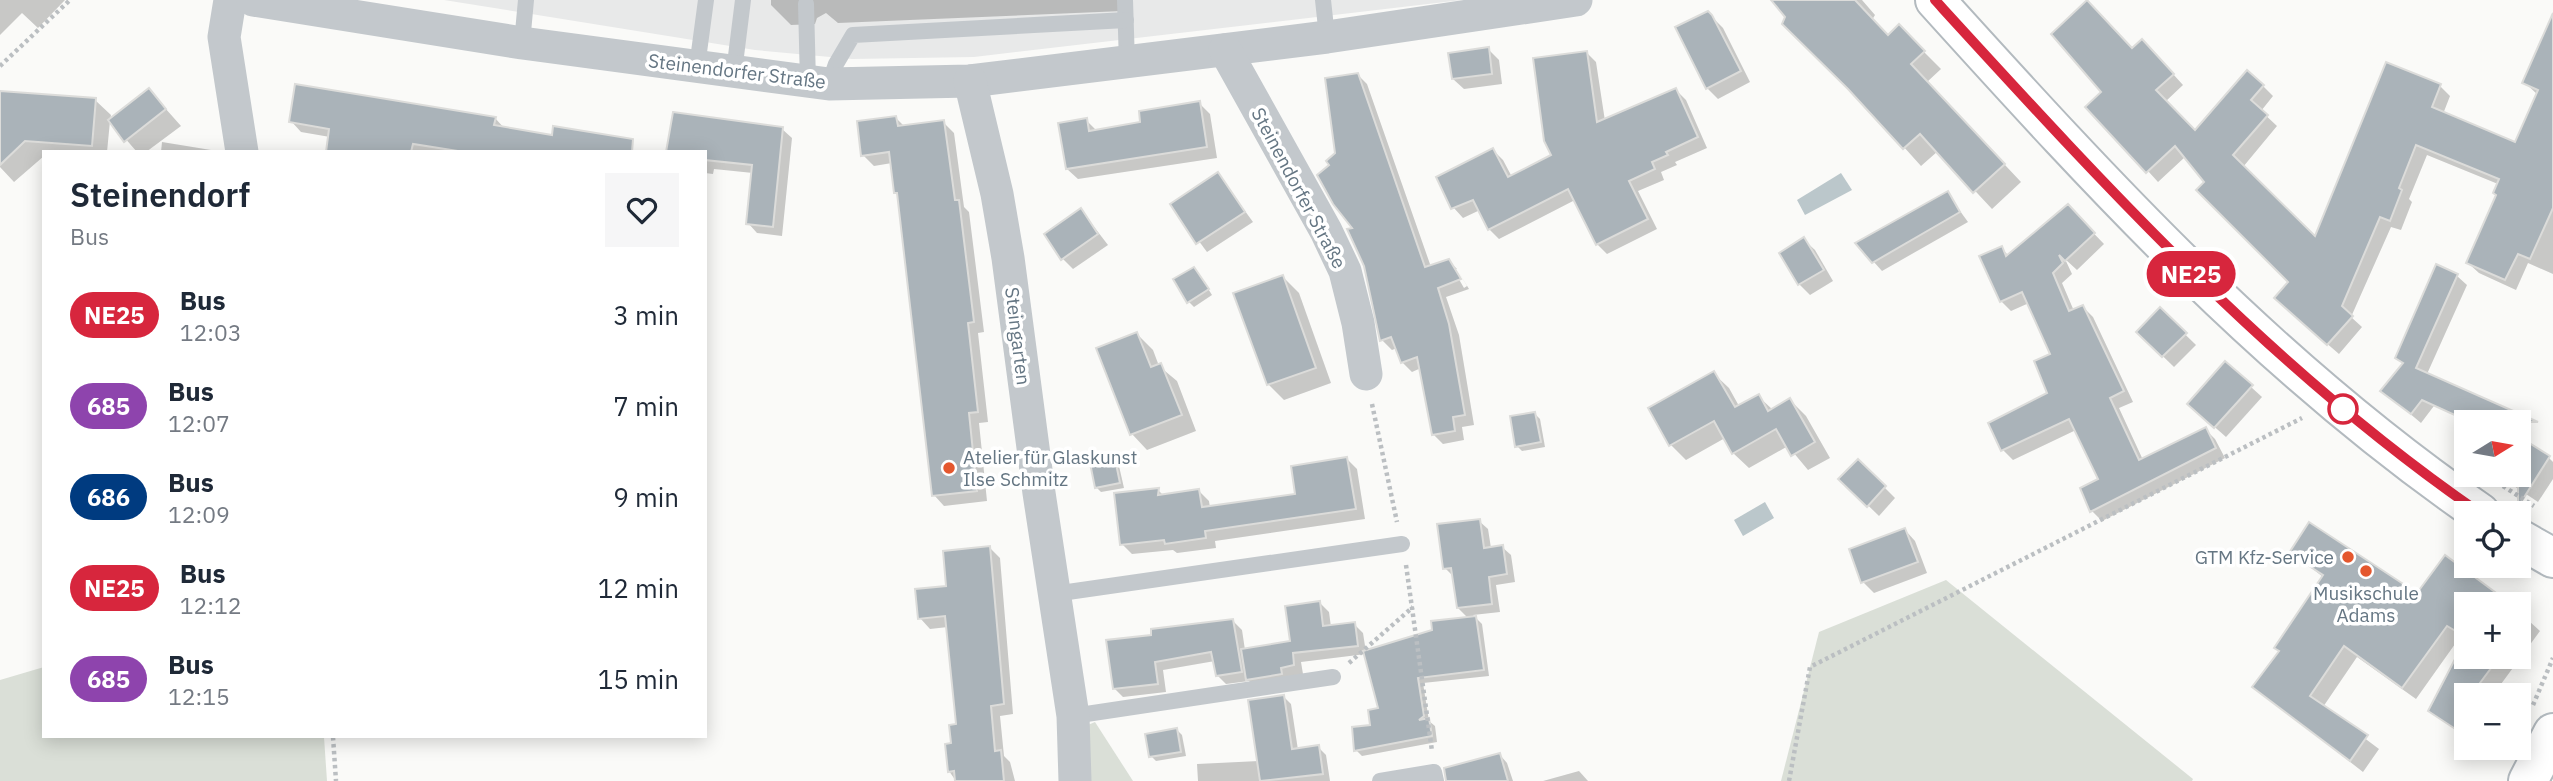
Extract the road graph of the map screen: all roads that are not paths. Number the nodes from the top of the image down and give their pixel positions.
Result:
1 (230, 0) edge
2 (253, 0) edge
3 (526, 0) edge
4 (706, 0) edge
5 (743, 0) edge
6 (1125, 0) edge
7 (1323, 0) edge
8 (1576, 0) edge
9 (1935, 0) edge
10 (806, 4) dead end
11 (1126, 20) junction
12 (1326, 37) junction
13 (522, 43) junction
14 (1225, 50) junction
15 (1127, 63) junction
16 (697, 67) junction
17 (734, 72) junction
18 (970, 81) junction
19 (818, 83) junction
20 (242, 150) edge
21 (1366, 374) road end
22 (2489, 497) edge
23 (2531, 527) edge
24 (1402, 544) road end
25 (2553, 558) edge
26 (1054, 594) junction
27 (1333, 677) road end
28 (1073, 716) junction
29 (2542, 721) edge
30 (1435, 777) edge
31 (1076, 781) edge
32 (1381, 781) edge
33 (2528, 781) edge

1 - 20 street
2 - 13 street, Steinendorfer Straße
3 - 13 lane
4 - 16 lane
5 - 17 lane
6 - 11 lane
7 - 12 lane
8 - 12 street, Steinendorfer Straße
9 - 22 main road
10 - 19 lane
11 - 15 lane
11 - 19 lane
12 - 14 street, Steinendorfer Straße
13 - 16 street, Steinendorfer Straße
14 - 15 street, Steinendorfer Straße
14 - 21 street, Steinendorfer Straße
15 - 18 street, Steinendorfer Straße
16 - 17 street, Steinendorfer Straße
17 - 19 street, Steinendorfer Straße
18 - 19 street, Steinendorfer Straße
18 - 26 street, Steingarten
23 - 25 main road
24 - 26 lane
26 - 28 street, Steingarten
27 - 28 lane
28 - 31 street, Steingarten
29 - 33 main road
30 - 32 lane

